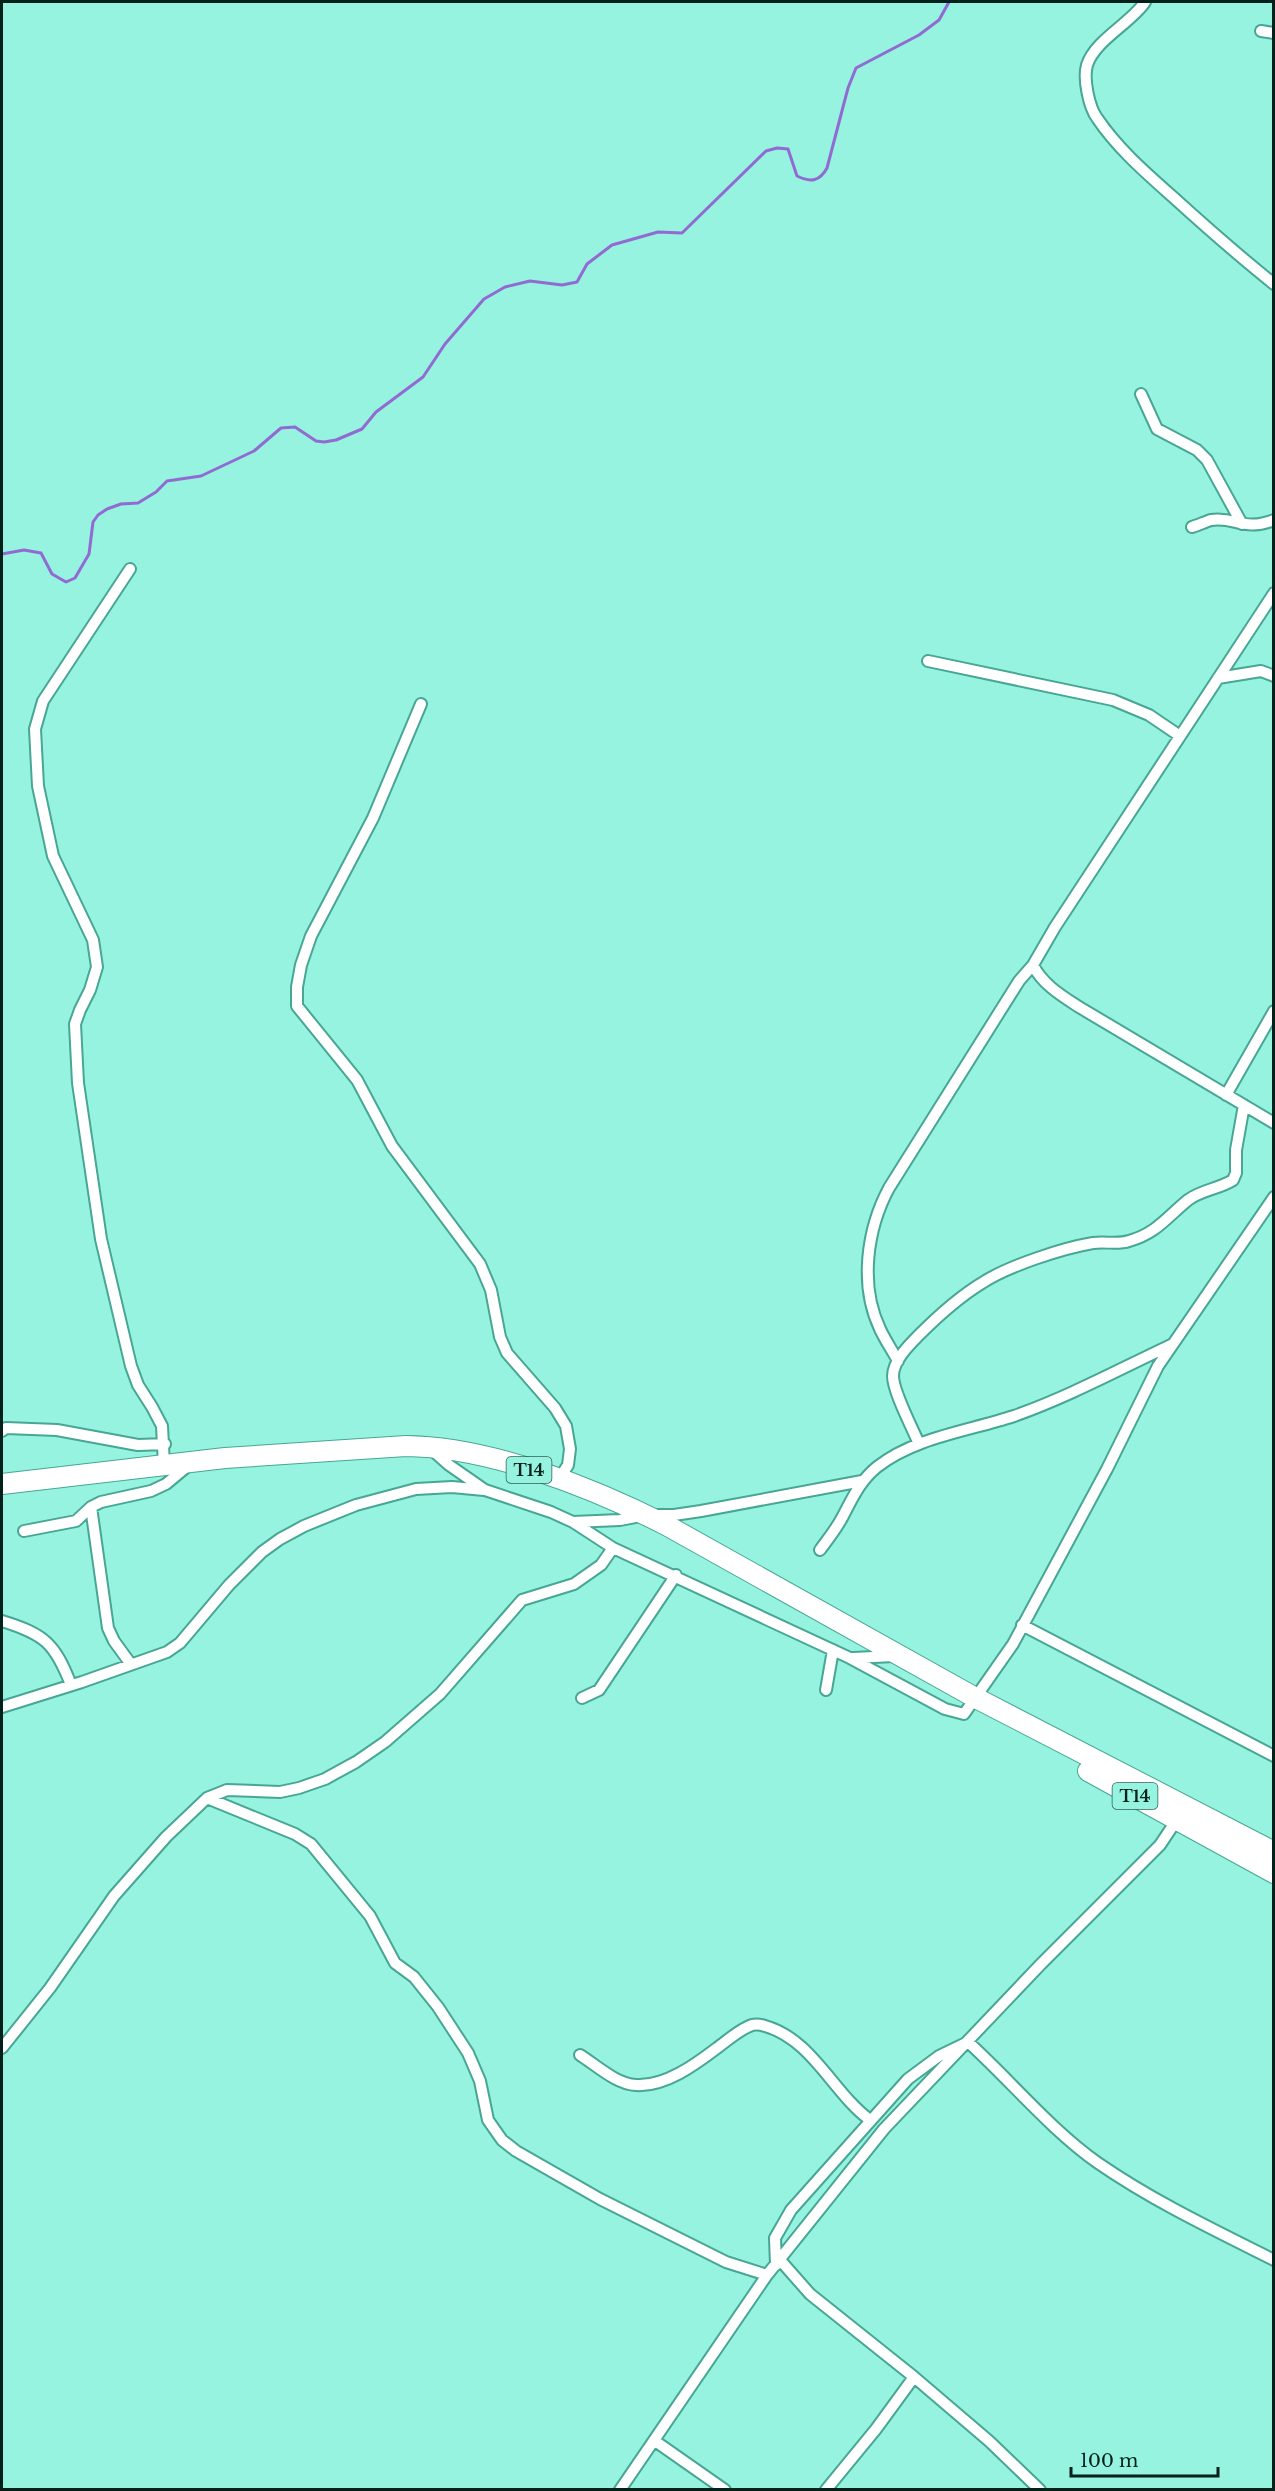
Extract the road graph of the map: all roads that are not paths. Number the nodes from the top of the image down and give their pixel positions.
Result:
1 (1145, 2) edge
2 (1261, 31) dead end
3 (1274, 33) edge
4 (1274, 284) edge
5 (1142, 394) dead end
6 (1274, 520) edge
7 (1242, 524) junction
8 (1192, 527) dead end
9 (130, 569) dead end
10 (1274, 593) edge
11 (928, 661) dead end
12 (1274, 676) edge
13 (1218, 678) junction
14 (421, 704) dead end
15 (1180, 736) junction
16 (1033, 965) junction
17 (1274, 1011) edge
18 (1226, 1095) junction
19 (1244, 1105) junction
20 (1274, 1122) edge
21 (1274, 1197) edge
22 (1173, 1344) junction
23 (898, 1361) junction
24 (2, 1431) edge
25 (165, 1444) junction
26 (920, 1444) junction
27 (428, 1446) junction
28 (192, 1462) junction
29 (164, 1466) junction
30 (559, 1479) junction
31 (862, 1481) junction
32 (2, 1484) edge
33 (485, 1490) junction
34 (91, 1506) junction
35 (646, 1515) junction
36 (573, 1522) junction
37 (24, 1531) dead end
38 (613, 1548) junction
39 (820, 1550) dead end
40 (676, 1575) junction
41 (2, 1621) edge
42 (1022, 1625) junction
43 (833, 1650) junction
44 (900, 1656) junction
45 (850, 1658) junction
46 (130, 1663) junction
47 (71, 1685) junction
48 (826, 1690) dead end
49 (974, 1697) junction
50 (582, 1698) dead end
51 (2, 1707) edge
52 (1274, 1756) edge
53 (207, 1798) junction
54 (1181, 1813) junction
55 (1274, 1852) edge
56 (1274, 1873) edge
57 (969, 2042) junction
58 (2, 2048) edge
59 (580, 2055) dead end
60 (870, 2120) junction
61 (1274, 2260) edge
62 (778, 2263) junction
63 (767, 2275) junction
64 (914, 2377) junction
65 (655, 2441) junction
66 (620, 2490) edge
67 (724, 2490) edge
68 (826, 2490) edge
69 (1040, 2490) edge

1 - 4 street
2 - 3 street
5 - 7 street
6 - 7 street
7 - 8 street
9 - 25 street
10 - 13 street
11 - 15 street
12 - 13 street
13 - 15 street
14 - 30 street
15 - 16 street
16 - 18 street
16 - 23 street
17 - 18 street
18 - 19 street
19 - 20 street
19 - 23 street
21 - 22 street
22 - 26 street
22 - 42 street
23 - 26 street
24 - 25 street
25 - 29 street
26 - 31 street
27 - 28 highway, T14
27 - 30 highway, T14
27 - 33 street
28 - 29 highway, T14
28 - 34 street
29 - 32 highway, T14
30 - 35 highway, T14
31 - 35 street
31 - 39 street
33 - 36 street
33 - 46 street
34 - 37 street
34 - 46 street
35 - 36 street
35 - 44 highway, T14
36 - 38 street
38 - 40 street
38 - 53 street
40 - 43 street
40 - 50 street
41 - 47 street
42 - 49 street
42 - 52 street
43 - 45 street
43 - 48 street
44 - 45 street
44 - 49 highway, T14
45 - 49 street
46 - 47 street
47 - 51 street
49 - 54 highway, T14
53 - 58 street
53 - 63 street
54 - 55 highway, T14
54 - 56 highway, T14
54 - 57 street
57 - 60 street
57 - 61 street
57 - 62 street
59 - 60 street
60 - 62 street
62 - 63 street
62 - 64 street
63 - 65 street
64 - 68 street
64 - 69 street
65 - 66 street
65 - 67 street

